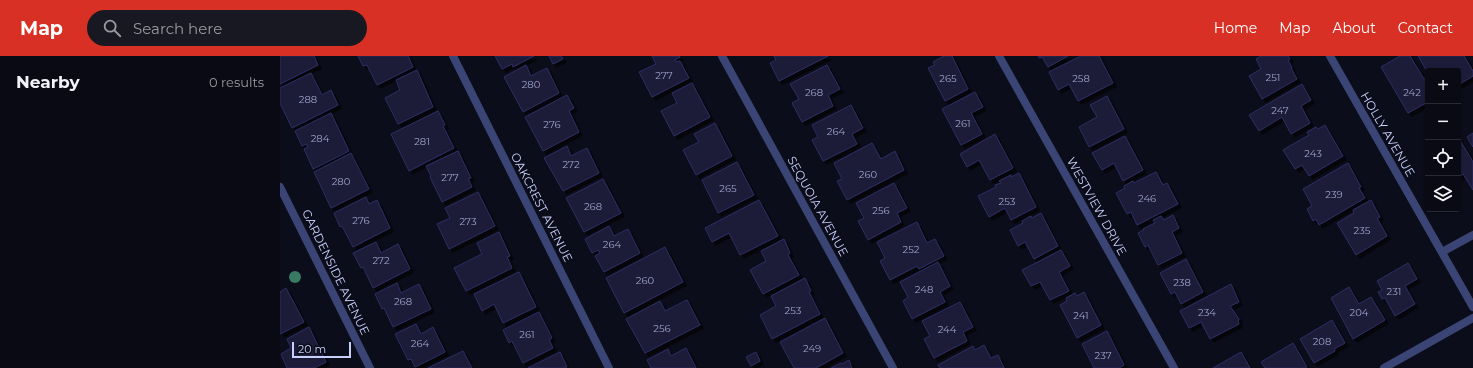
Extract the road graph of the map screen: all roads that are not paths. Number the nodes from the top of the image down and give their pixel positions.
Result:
1 (453, 56) edge
2 (722, 56) edge
3 (999, 56) edge
4 (1330, 56) edge
5 (280, 187) edge
6 (1473, 235) edge
7 (1442, 252) junction
8 (1473, 307) edge
9 (1473, 318) edge
10 (370, 368) edge
11 (609, 368) edge
12 (894, 368) edge
13 (1174, 368) edge
14 (1384, 368) edge

1 - 11 street, OAKCREST AVENUE
2 - 12 street, SEQUOIA AVENUE
3 - 13 street, WESTVIEW DRIVE
4 - 7 street, HOLLY AVENUE
5 - 10 street, GARDENSIDE AVENUE
6 - 7 street
7 - 8 street, HOLLY AVENUE
9 - 14 street

